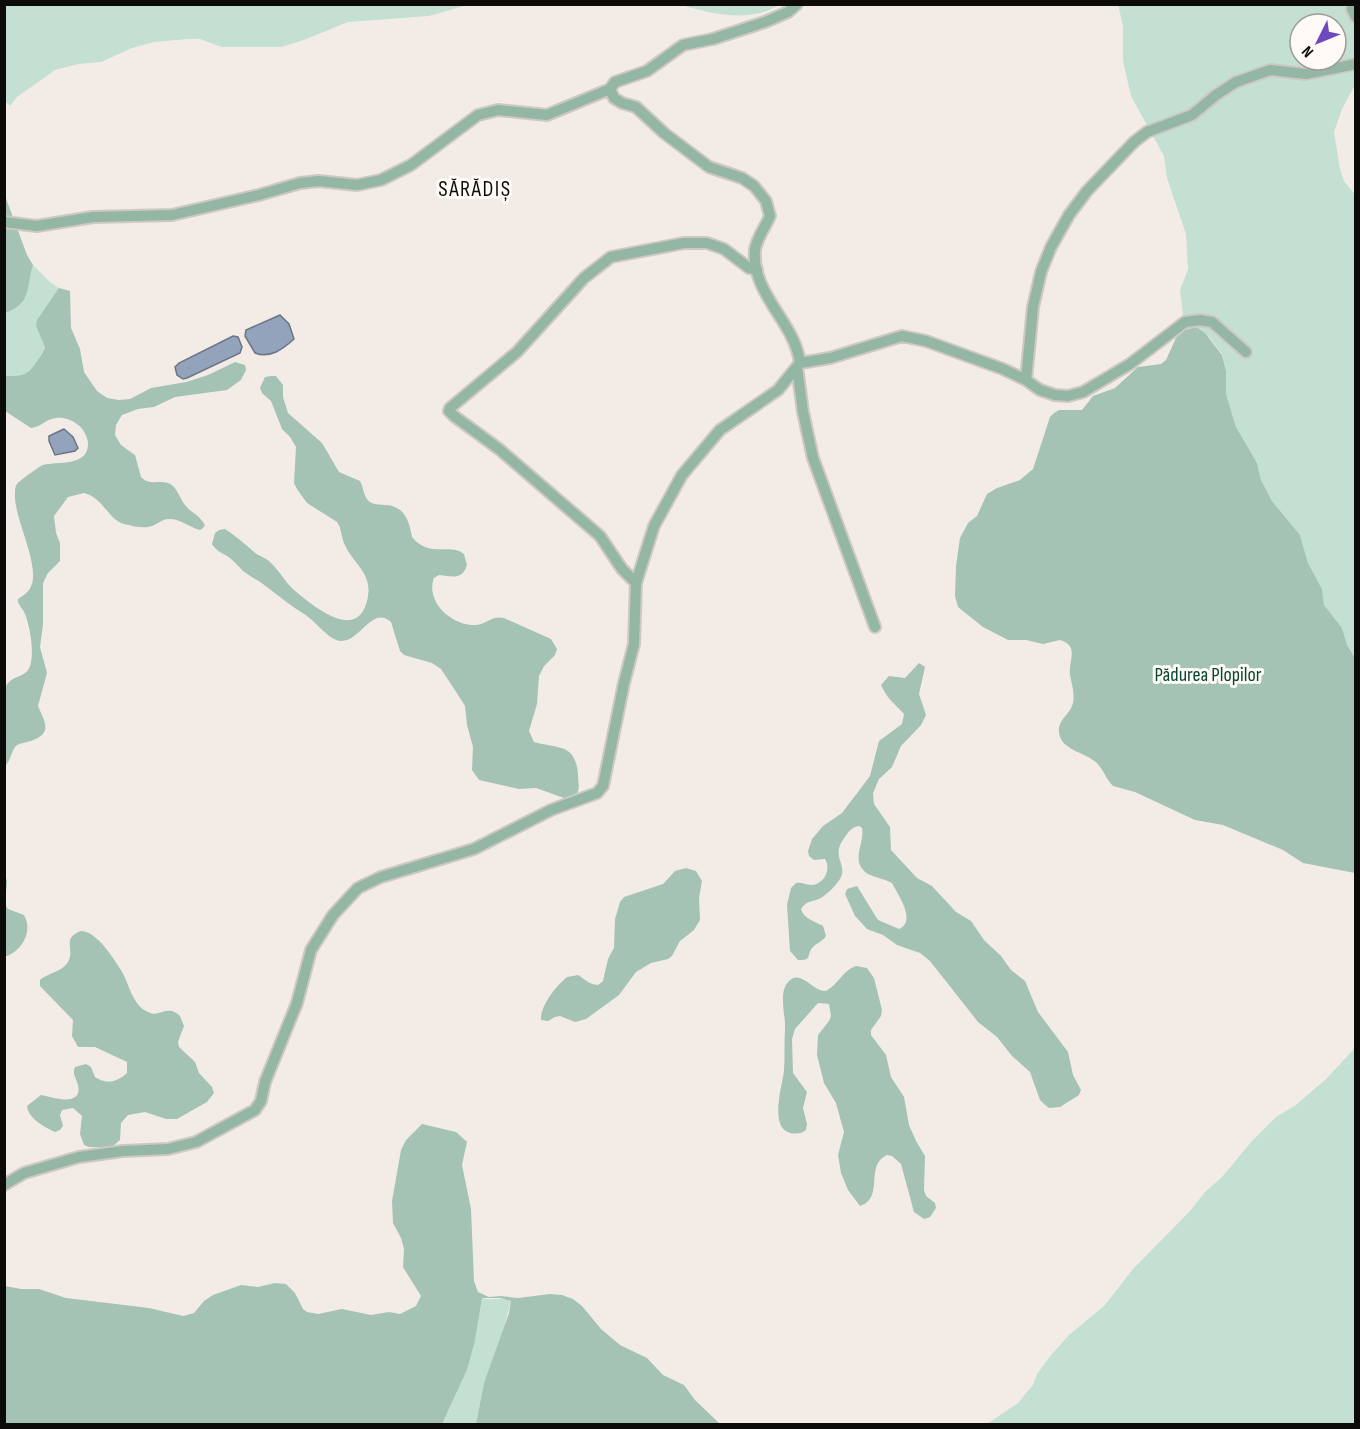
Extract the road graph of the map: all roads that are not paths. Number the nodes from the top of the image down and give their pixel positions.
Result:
1 (798, 4) edge
2 (1355, 4) edge
3 (1356, 17) edge
4 (1356, 64) edge
5 (610, 89) junction
6 (4, 222) edge
7 (757, 270) junction
8 (1245, 352) dead end
9 (798, 365) junction
10 (1026, 380) junction
11 (636, 583) junction
12 (875, 627) dead end
13 (4, 1185) edge

1 - 5 street
2 - 3 street
4 - 10 street
5 - 6 street
5 - 7 street
7 - 9 street
7 - 11 street
8 - 10 street
9 - 10 street
9 - 11 street
9 - 12 street
11 - 13 street

